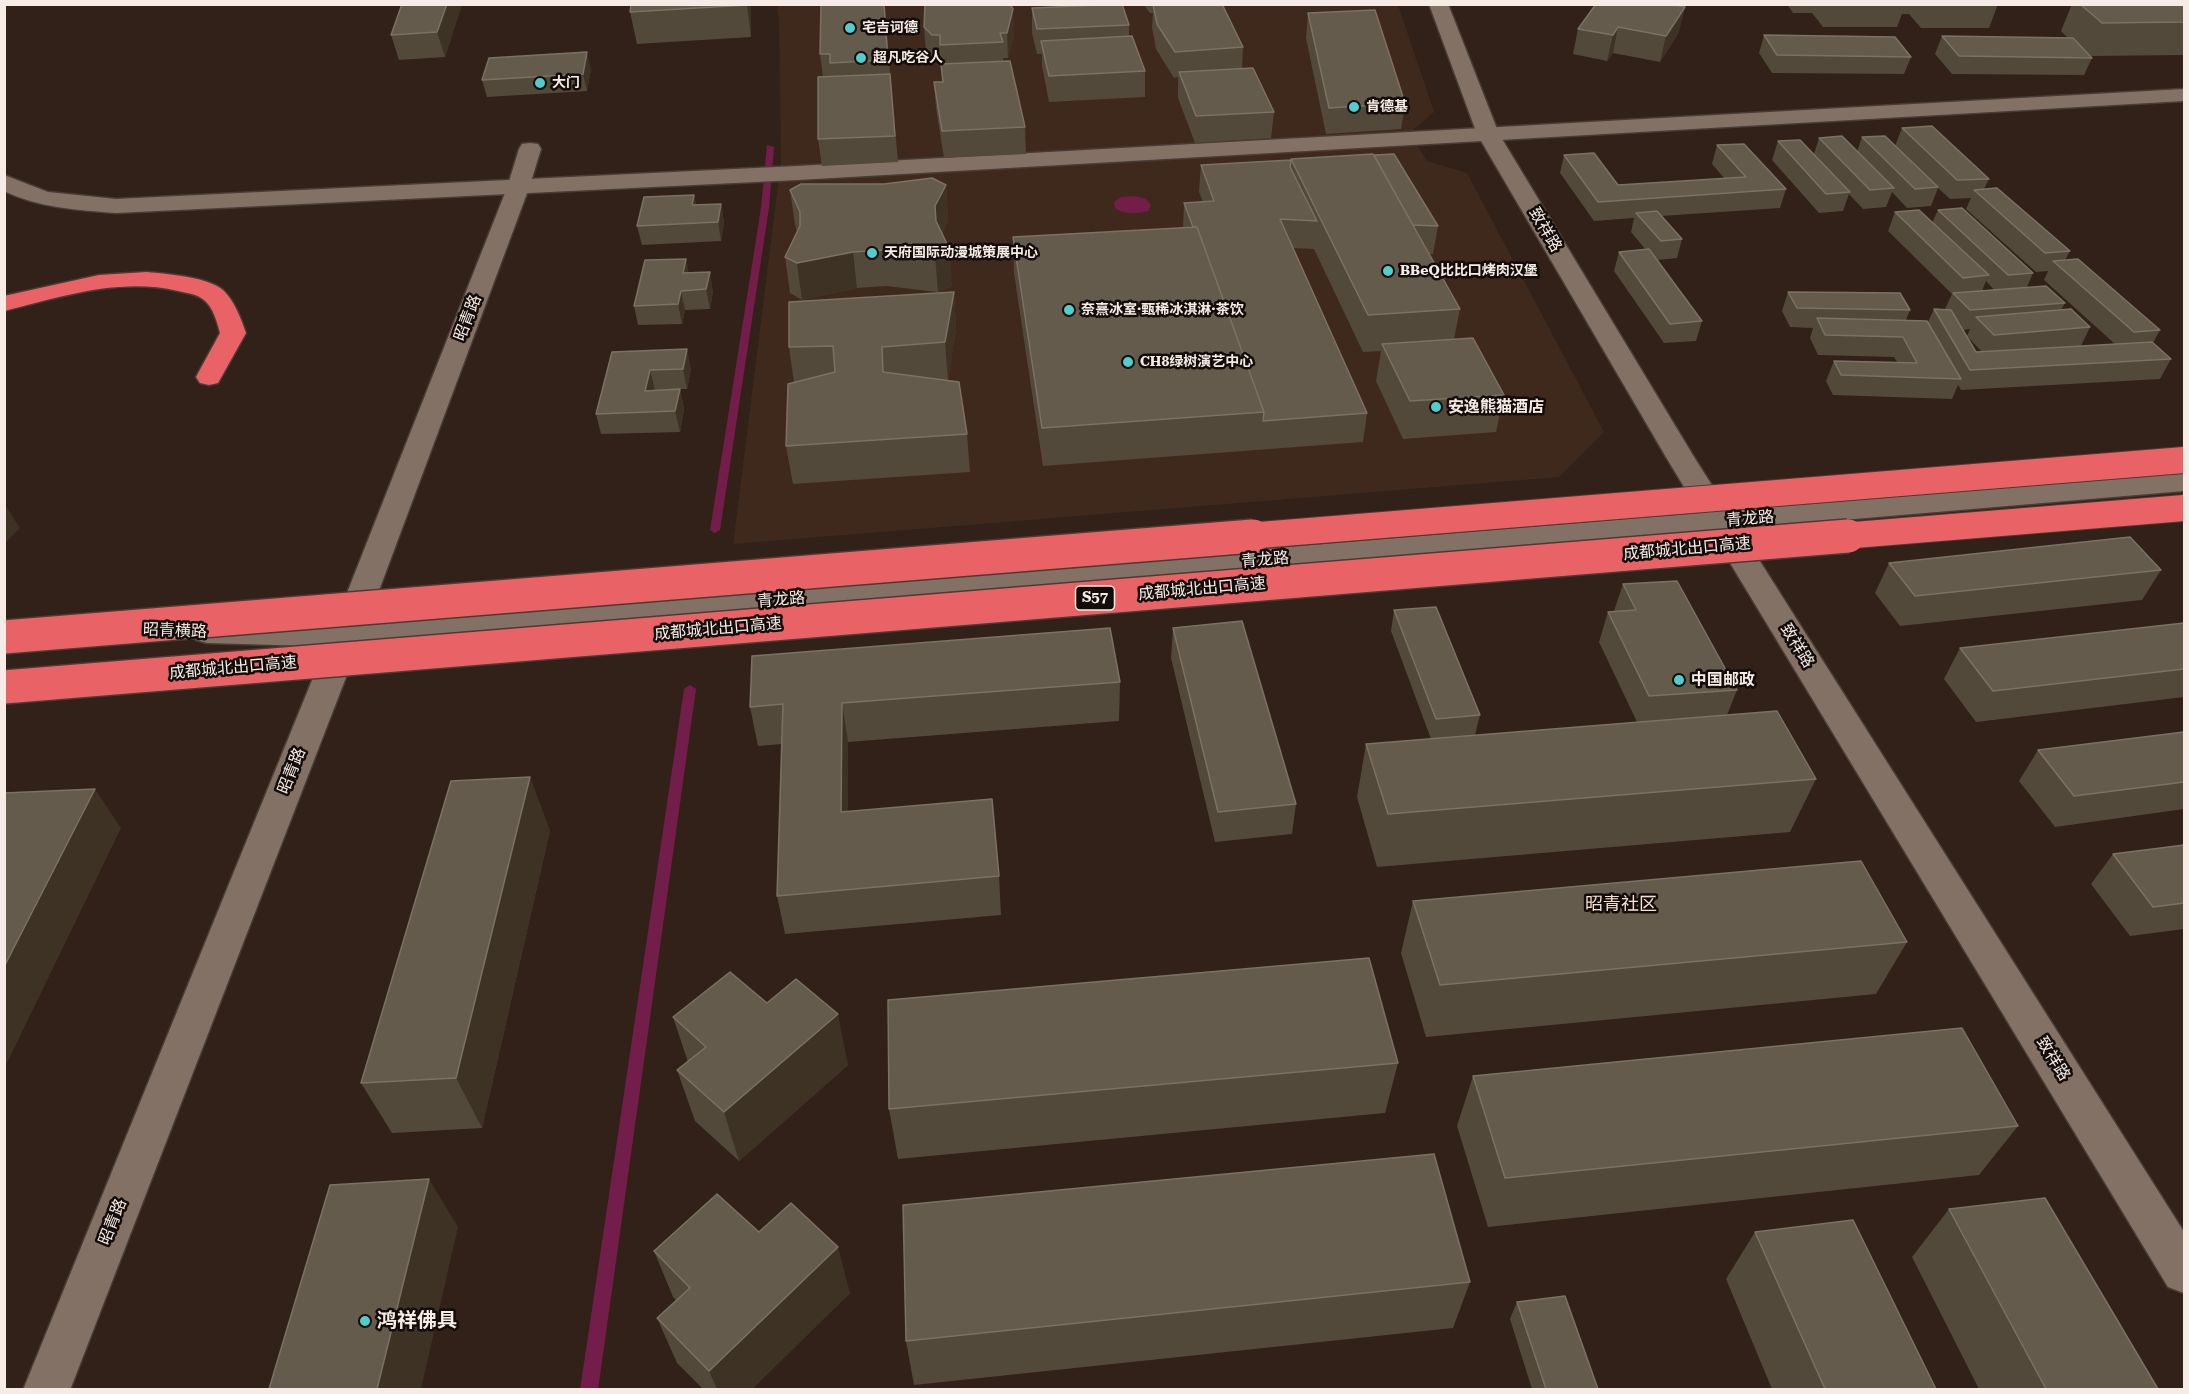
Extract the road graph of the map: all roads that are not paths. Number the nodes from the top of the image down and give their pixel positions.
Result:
1 (1438, 4) edge
2 (2184, 95) edge
3 (1488, 134) junction
4 (530, 148) dead end
5 (4, 182) edge
6 (518, 188) junction
7 (4, 304) edge
8 (209, 377) dead end
9 (2184, 460) edge
10 (2184, 482) edge
11 (2184, 508) edge
12 (1720, 522) junction
13 (4, 626) edge
14 (346, 636) junction
15 (4, 637) edge
16 (4, 687) edge
17 (2184, 1272) edge
18 (46, 1389) edge

1 - 3 street, 致祥路
2 - 3 street
3 - 6 street
3 - 12 street, 致祥路
4 - 6 street, 昭青路
5 - 6 street
6 - 14 street, 昭青路
7 - 8 highway
9 - 15 highway, bridge
10 - 12 street, 青龙路
11 - 16 highway, 成都城北出口高速 / S57, bridge
12 - 14 street, 青龙路
12 - 17 street, 致祥路
13 - 14 street, 昭青横路
14 - 18 street, 昭青路

